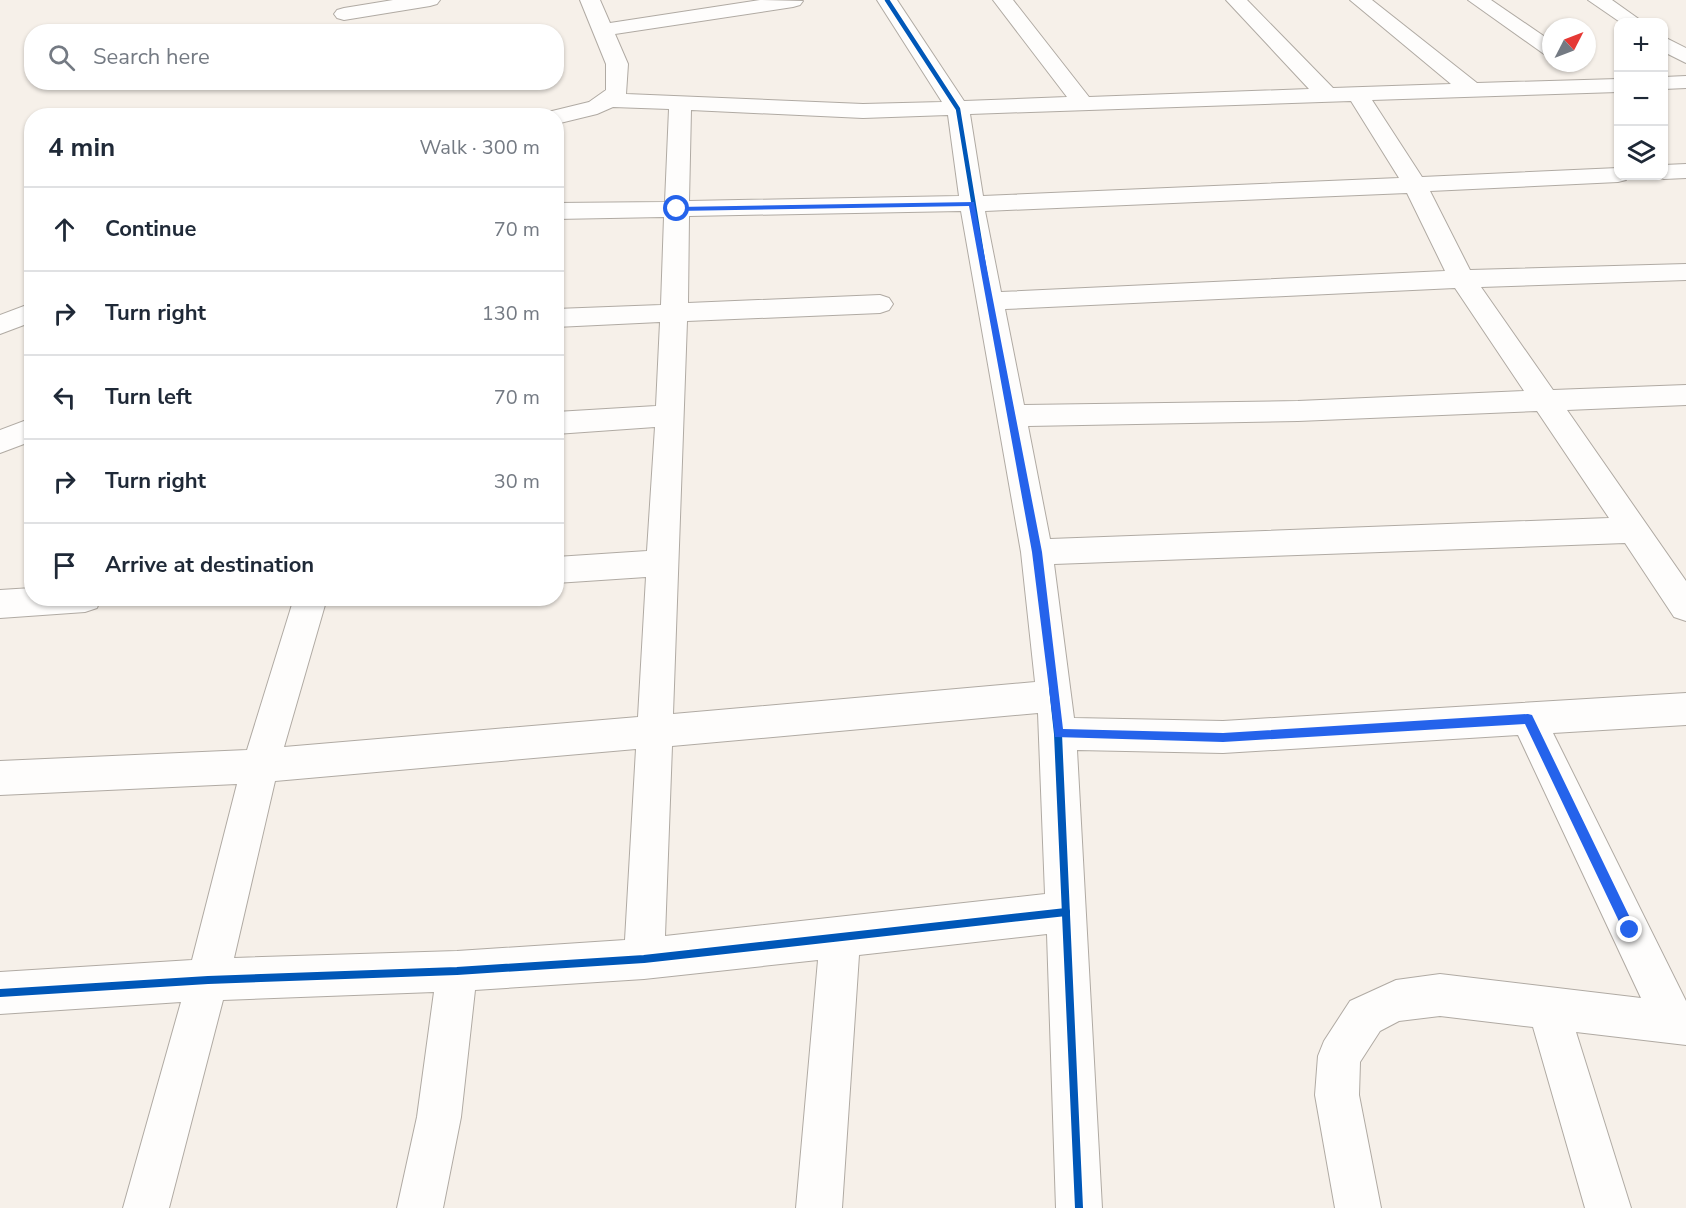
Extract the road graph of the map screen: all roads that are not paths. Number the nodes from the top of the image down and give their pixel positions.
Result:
1 (430, 0) edge
2 (590, 0) edge
3 (887, 0) edge
4 (1003, 0) edge
5 (1236, 0) edge
6 (1360, 0) edge
7 (1478, 0) edge
8 (1598, 0) edge
9 (793, 1) edge
10 (344, 14) dead end
11 (1627, 18) edge
12 (602, 30) junction
13 (1542, 44) edge
14 (1668, 46) edge
15 (1686, 57) edge
16 (1586, 72) edge
17 (1686, 82) edge
18 (1668, 83) edge
19 (1610, 85) edge
20 (1473, 91) junction
21 (1328, 96) junction
22 (1358, 96) junction
23 (610, 100) junction
24 (680, 104) junction
25 (1084, 105) junction
26 (957, 109) junction
27 (564, 115) edge
28 (1686, 171) edge
29 (1668, 172) edge
30 (1614, 175) edge
31 (1416, 186) junction
32 (972, 204) junction
33 (677, 209) junction
34 (564, 211) edge
35 (1686, 272) edge
36 (1462, 279) junction
37 (990, 301) junction
38 (880, 304) dead end
39 (674, 312) junction
40 (24, 315) edge
41 (564, 318) edge
42 (0, 325) edge
43 (1686, 395) edge
44 (1543, 401) junction
45 (670, 416) junction
46 (1011, 416) junction
47 (564, 423) edge
48 (24, 432) edge
49 (0, 443) edge
50 (24, 451) edge
51 (1632, 530) junction
52 (1037, 552) junction
53 (663, 563) junction
54 (564, 569) edge
55 (24, 602) edge
56 (0, 604) edge
57 (309, 606) edge
58 (1686, 607) edge
59 (1054, 696) junction
60 (1686, 709) edge
61 (1528, 719) junction
62 (655, 731) junction
63 (1058, 734) junction
64 (260, 766) junction
65 (0, 778) edge
66 (1066, 912) junction
67 (840, 937) junction
68 (644, 959) junction
69 (458, 971) junction
70 (208, 980) junction
71 (0, 993) edge
72 (1548, 1008) junction
73 (1681, 1024) edge
74 (146, 1208) edge
75 (420, 1208) edge
76 (819, 1208) edge
77 (1079, 1208) edge
78 (1358, 1208) edge
79 (1608, 1208) edge

1 - 10 street
2 - 12 street
3 - 26 street
4 - 25 street
5 - 21 street
6 - 20 street
7 - 13 street
8 - 11 street
9 - 12 street
12 - 23 street
14 - 15 street
16 - 19 street
17 - 18 street
19 - 20 street
20 - 22 street
21 - 22 street
21 - 25 street
22 - 31 street
23 - 24 street
23 - 27 street
24 - 26 street
24 - 33 street
25 - 26 street
26 - 32 street
28 - 29 street
30 - 31 street
31 - 32 street
31 - 36 street
32 - 33 street
32 - 37 street
33 - 34 street
33 - 39 street
35 - 36 street
36 - 37 street
36 - 44 street
37 - 46 street
38 - 39 street
39 - 41 street
39 - 45 street
40 - 42 street
43 - 44 street
44 - 46 street
44 - 51 street
45 - 47 street
45 - 53 street
46 - 52 street
48 - 49 street
49 - 50 street
51 - 52 street
51 - 58 street
52 - 59 street
53 - 54 street
53 - 62 street
55 - 56 street
57 - 64 street
59 - 62 street
59 - 63 street
60 - 61 street
61 - 63 street
61 - 73 street
62 - 64 street
62 - 68 street
63 - 66 street
64 - 65 street
64 - 70 street
66 - 67 street
66 - 77 street
67 - 68 street
67 - 76 street
68 - 69 street
69 - 70 street
69 - 75 street
70 - 71 street
70 - 74 street
72 - 73 street
72 - 78 street
72 - 79 street

